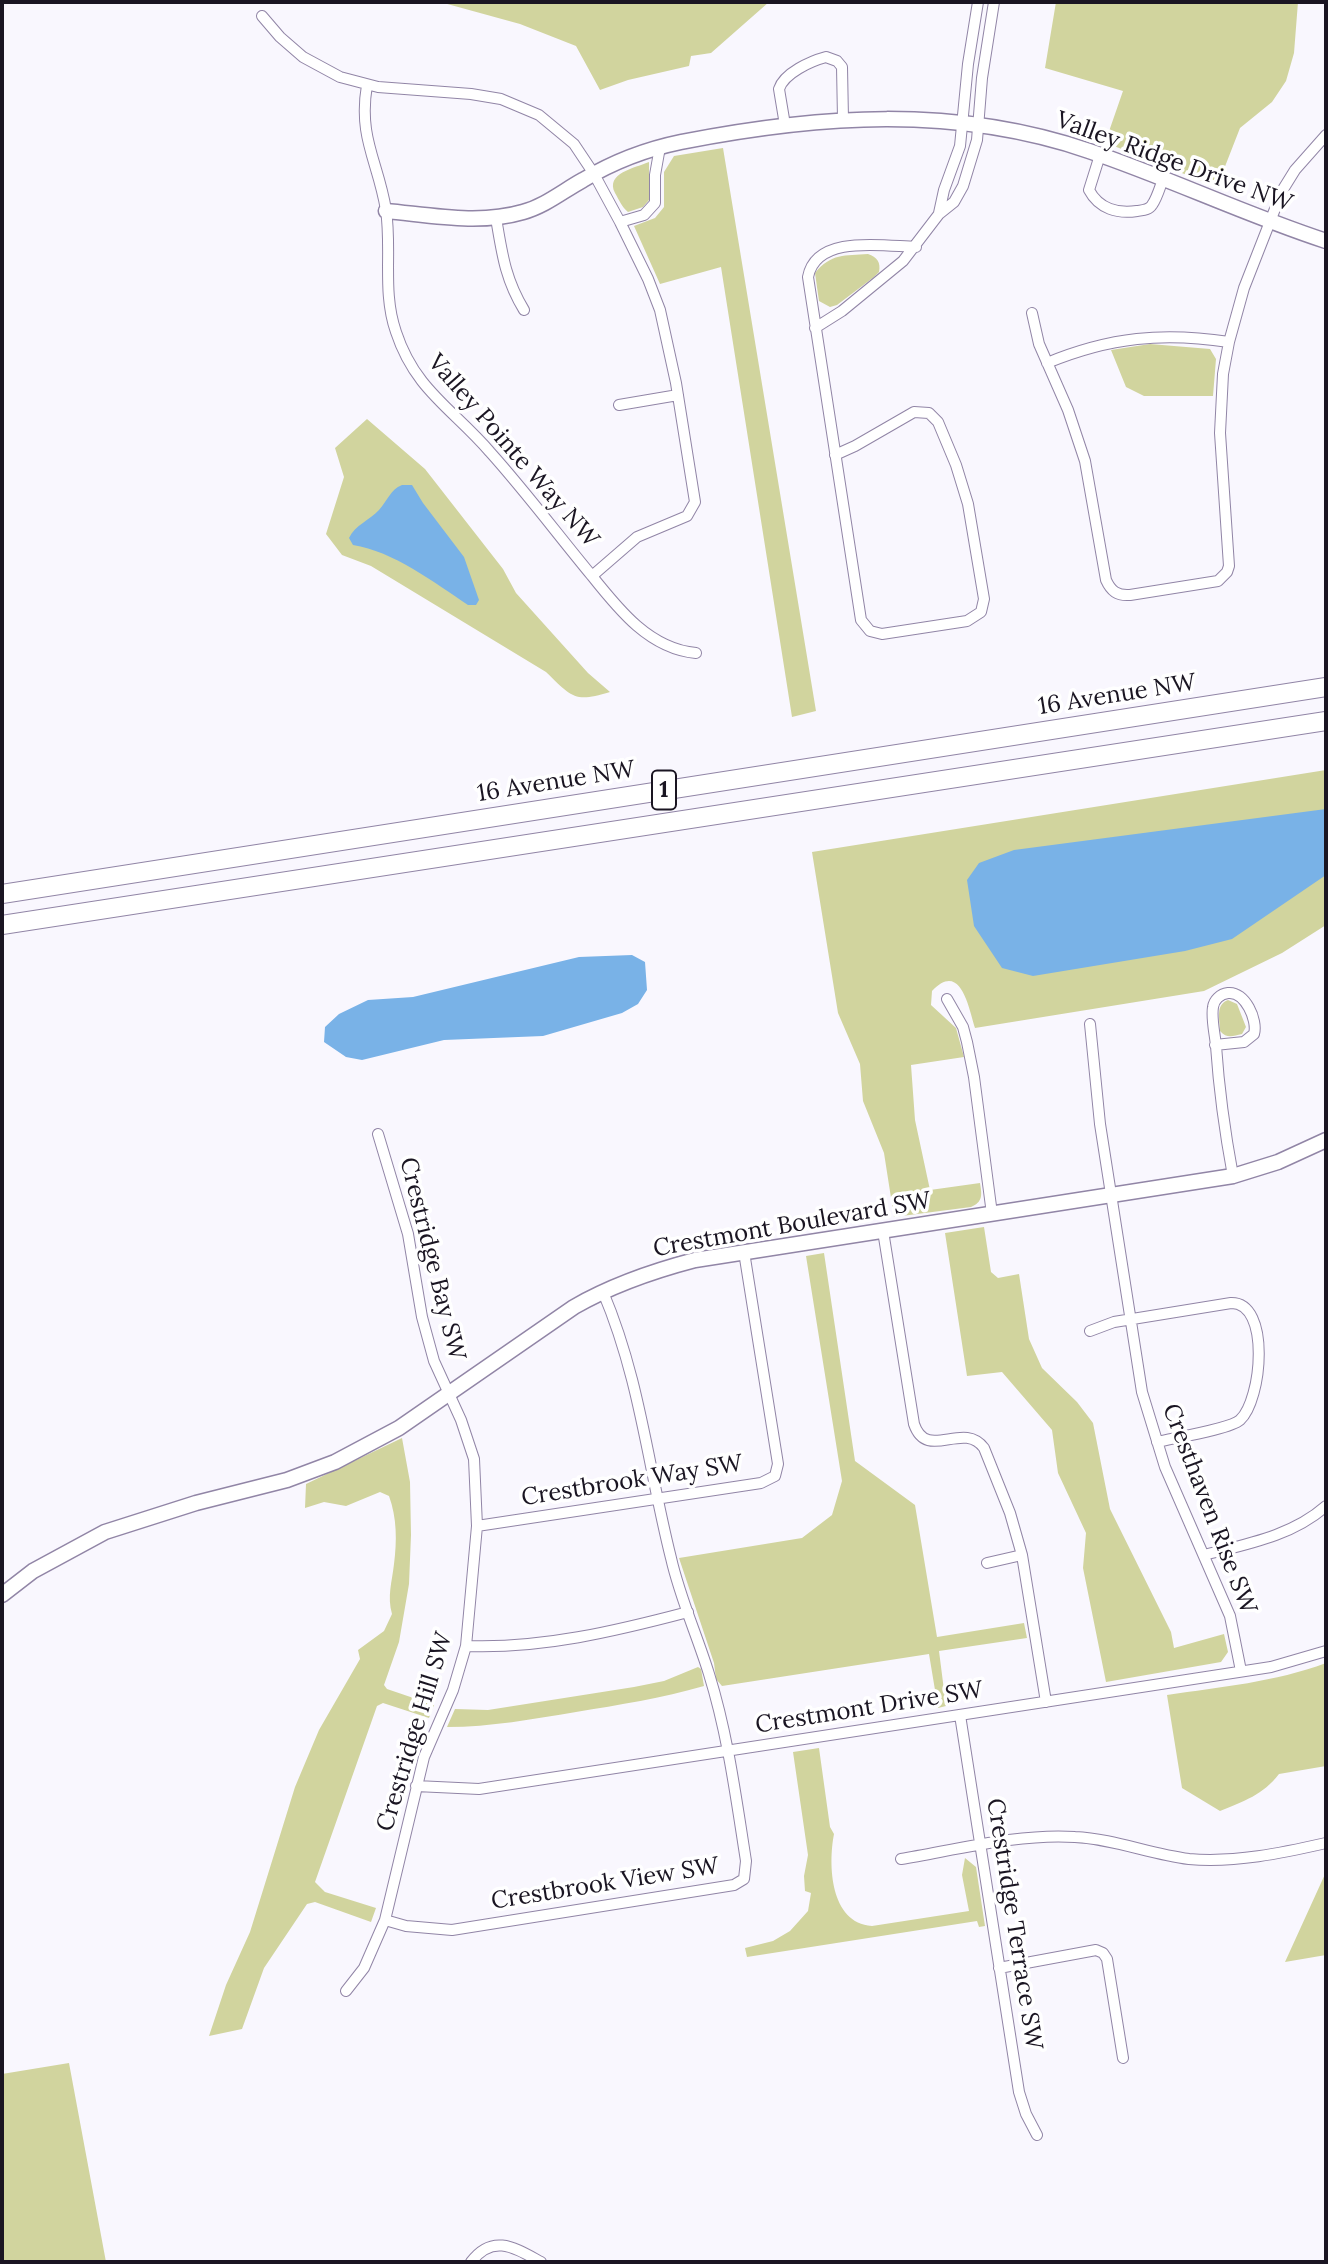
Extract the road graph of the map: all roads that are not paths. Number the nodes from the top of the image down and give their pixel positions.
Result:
1 (978, 2) edge
2 (994, 2) edge
3 (262, 16) dead end
4 (367, 85) junction
5 (843, 118) junction
6 (963, 123) junction
7 (785, 125) junction
8 (978, 125) junction
9 (1326, 135) edge
10 (660, 147) junction
11 (1100, 155) junction
12 (594, 174) junction
13 (1163, 179) junction
14 (386, 211) junction
15 (939, 214) junction
16 (496, 218) junction
17 (1270, 221) junction
18 (620, 222) junction
19 (1326, 241) edge
20 (916, 247) junction
21 (524, 310) dead end
22 (1032, 313) dead end
23 (815, 328) junction
24 (1229, 342) junction
25 (1047, 363) junction
26 (678, 395) junction
27 (619, 405) dead end
28 (835, 456) junction
29 (592, 576) junction
30 (696, 653) dead end
31 (1326, 687) edge
32 (1326, 721) edge
33 (2, 894) edge
34 (2, 925) edge
35 (947, 999) dead end
36 (1090, 1024) dead end
37 (1216, 1045) junction
38 (378, 1134) dead end
39 (1326, 1140) edge
40 (1233, 1176) junction
41 (1111, 1196) junction
42 (992, 1214) junction
43 (883, 1231) junction
44 (744, 1252) junction
45 (603, 1292) junction
46 (1130, 1319) junction
47 (1090, 1331) dead end
48 (448, 1394) junction
49 (1157, 1442) junction
50 (656, 1500) junction
51 (1326, 1506) edge
52 (477, 1526) junction
53 (1022, 1555) junction
54 (1204, 1555) junction
55 (987, 1563) dead end
56 (2, 1595) edge
57 (688, 1612) junction
58 (466, 1646) junction
59 (1326, 1651) edge
60 (1241, 1671) junction
61 (1046, 1702) junction
62 (960, 1715) junction
63 (729, 1751) junction
64 (416, 1786) junction
65 (1326, 1843) edge
66 (980, 1846) junction
67 (901, 1859) dead end
68 (385, 1920) junction
69 (999, 1968) junction
70 (346, 1991) dead end
71 (1123, 2058) dead end
72 (1037, 2136) dead end
73 (471, 2262) edge
74 (541, 2262) edge

1 - 6 street
2 - 8 street
3 - 4 street
4 - 12 street, Valley Pointe Way NW
4 - 14 street, Valley Pointe Way NW
5 - 6 street, Valley Ridge Drive NW
5 - 7 street, Valley Ridge Drive NW
5 - 7 street
6 - 8 street, Valley Ridge Drive NW
6 - 15 street
7 - 10 street, Valley Ridge Drive NW
8 - 11 street, Valley Ridge Drive NW
8 - 15 street
9 - 17 street
10 - 12 street, Valley Ridge Drive NW
10 - 18 street
11 - 13 street, Valley Ridge Drive NW
11 - 13 street
12 - 16 street, Valley Ridge Drive NW
12 - 18 street, Valley Pointe Way NW
13 - 17 street, Valley Ridge Drive NW
14 - 16 street, Valley Ridge Drive NW
14 - 29 street, Valley Pointe Way NW
15 - 20 street
16 - 21 street
17 - 19 street, Valley Ridge Drive NW
17 - 24 street
18 - 26 street, Valley Pointe Way NW
20 - 23 street
20 - 23 street
22 - 25 street
23 - 28 street
24 - 25 street
24 - 25 street
26 - 27 street
26 - 29 street, Valley Pointe Way NW
28 - 28 street
29 - 30 street
31 - 33 highway, 16 Avenue NW / 1
32 - 34 highway, 1
35 - 42 street
36 - 41 street, Cresthaven Rise SW
37 - 37 street
37 - 40 street
38 - 48 street, Crestridge Bay SW
39 - 40 street, Crestmont Boulevard SW
40 - 41 street, Crestmont Boulevard SW
41 - 42 street, Crestmont Boulevard SW
41 - 46 street, Cresthaven Rise SW
42 - 43 street, Crestmont Boulevard SW
43 - 44 street, Crestmont Boulevard SW
43 - 53 street
44 - 45 street, Crestmont Boulevard SW
44 - 50 street, Crestbrook Way SW
45 - 48 street, Crestmont Boulevard SW
45 - 50 street
46 - 47 street
46 - 49 street, Cresthaven Rise SW
46 - 49 street
48 - 52 street, Crestridge Hill SW
48 - 56 street, Crestmont Boulevard SW
49 - 54 street, Cresthaven Rise SW
50 - 52 street, Crestbrook Way SW
50 - 57 street
51 - 54 street
52 - 58 street, Crestridge Hill SW
53 - 55 street
53 - 61 street
54 - 60 street, Cresthaven Rise SW
57 - 58 street
57 - 63 street
58 - 64 street, Crestridge Hill SW
59 - 60 street, Crestmont Drive SW
60 - 61 street, Crestmont Drive SW
61 - 62 street, Crestmont Drive SW
62 - 63 street, Crestmont Drive SW
62 - 66 street, Crestridge Terrace SW
63 - 64 street, Crestmont Drive SW
63 - 68 street, Crestbrook View SW
64 - 68 street, Crestridge Hill SW
65 - 66 street
66 - 67 street
66 - 69 street, Crestridge Terrace SW
68 - 70 street, Crestridge Hill SW
69 - 71 street
69 - 72 street, Crestridge Terrace SW
73 - 74 street

